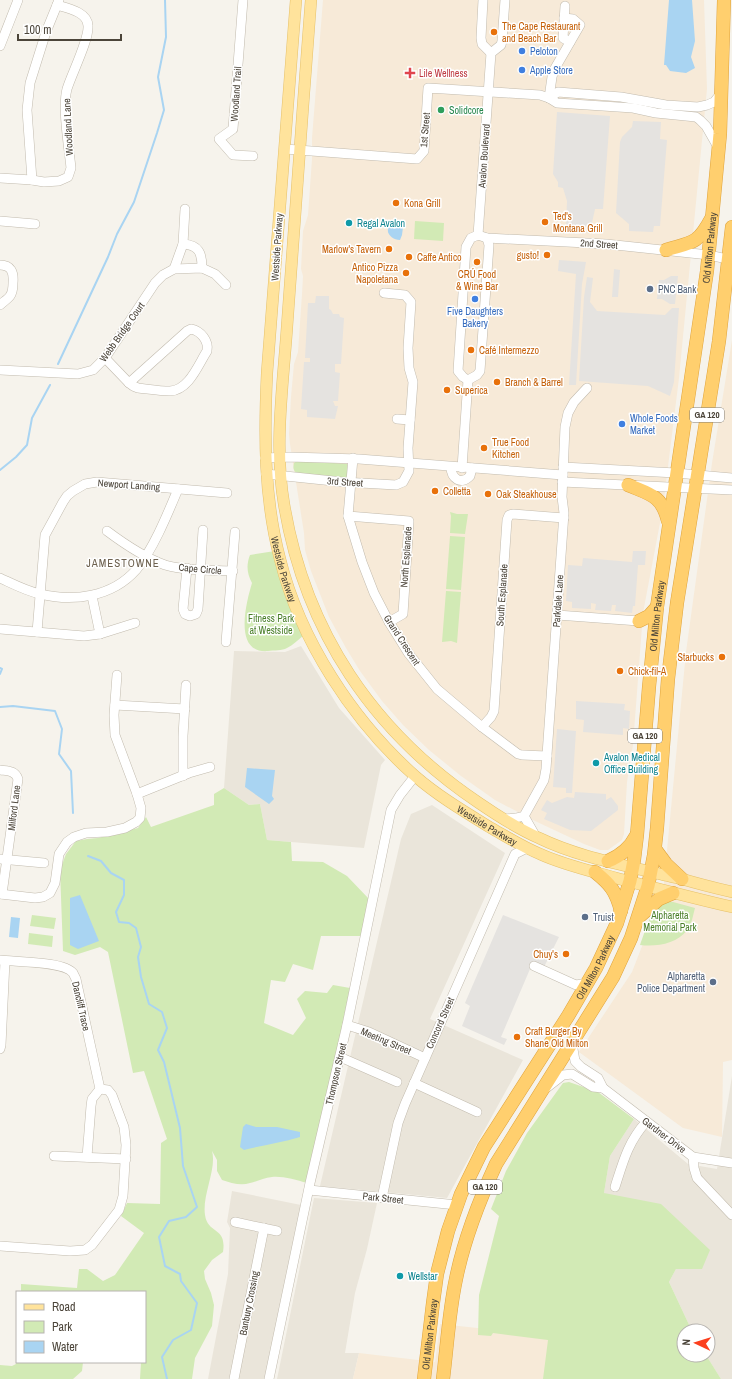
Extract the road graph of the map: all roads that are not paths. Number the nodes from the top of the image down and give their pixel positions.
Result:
1 (18, 0) edge
2 (243, 0) edge
3 (296, 0) edge
4 (311, 0) edge
5 (484, 0) edge
6 (505, 0) edge
7 (724, 0) edge
8 (58, 2) edge
9 (565, 6) dead end
10 (564, 18) junction
11 (570, 42) junction
12 (0, 46) edge
13 (491, 53) junction
14 (488, 92) junction
15 (722, 92) junction
16 (549, 98) junction
17 (719, 148) junction
18 (285, 149) junction
19 (300, 150) junction
20 (253, 156) dead end
21 (0, 178) edge
22 (32, 180) junction
23 (185, 209) dead end
24 (714, 214) junction
25 (0, 221) edge
26 (35, 224) dead end
27 (732, 227) edge
28 (732, 230) edge
29 (478, 235) junction
30 (488, 238) junction
31 (183, 244) junction
32 (666, 250) junction
33 (709, 255) junction
34 (731, 255) edge
35 (0, 265) edge
36 (202, 268) junction
37 (174, 269) junction
38 (732, 281) edge
39 (226, 284) dead end
40 (384, 293) dead end
41 (724, 296) junction
42 (0, 305) edge
43 (105, 358) junction
44 (0, 370) edge
45 (468, 380) junction
46 (129, 383) junction
47 (587, 388) dead end
48 (398, 419) dead end
49 (410, 420) junction
50 (279, 457) junction
51 (265, 458) junction
52 (353, 458) junction
53 (409, 463) junction
54 (451, 467) junction
55 (462, 468) junction
56 (472, 468) junction
57 (266, 474) junction
58 (687, 474) junction
59 (281, 475) junction
60 (563, 475) junction
61 (732, 478) edge
62 (351, 482) junction
63 (628, 485) junction
64 (685, 488) junction
65 (178, 489) junction
66 (732, 490) edge
67 (227, 493) dead end
68 (348, 516) junction
69 (564, 518) junction
70 (669, 524) junction
71 (106, 530) dead end
72 (203, 530) dead end
73 (235, 532) dead end
74 (146, 555) junction
75 (187, 568) junction
76 (201, 569) junction
77 (233, 571) junction
78 (0, 578) edge
79 (40, 595) junction
80 (92, 596) junction
81 (657, 607) junction
82 (557, 615) junction
83 (639, 621) junction
84 (389, 622) junction
85 (135, 623) dead end
86 (0, 629) edge
87 (38, 632) junction
88 (100, 634) junction
89 (653, 638) junction
90 (226, 642) dead end
91 (116, 675) dead end
92 (186, 685) dead end
93 (114, 705) junction
94 (185, 709) junction
95 (482, 727) junction
96 (547, 756) junction
97 (210, 767) dead end
98 (0, 770) edge
99 (183, 776) junction
100 (415, 776) junction
101 (137, 794) junction
102 (480, 804) junction
103 (524, 816) junction
104 (504, 819) junction
105 (637, 835) junction
106 (537, 838) junction
107 (512, 840) junction
108 (527, 848) junction
109 (655, 849) junction
110 (515, 854) junction
111 (3, 859) edge
112 (608, 861) junction
113 (44, 863) dead end
114 (633, 867) junction
115 (595, 872) junction
116 (651, 872) junction
117 (682, 879) junction
118 (630, 881) junction
119 (648, 886) junction
120 (732, 892) edge
121 (673, 893) junction
122 (1, 894) edge
123 (732, 907) edge
124 (621, 911) junction
125 (639, 917) junction
126 (3, 960) edge
127 (534, 966) dead end
128 (582, 984) junction
129 (347, 1025) junction
130 (572, 1043) junction
131 (0, 1049) edge
132 (340, 1057) junction
133 (425, 1058) junction
134 (397, 1082) dead end
135 (414, 1083) junction
136 (603, 1088) junction
137 (100, 1089) junction
138 (541, 1092) junction
139 (478, 1112) dead end
140 (646, 1122) junction
141 (54, 1156) dead end
142 (87, 1157) junction
143 (693, 1157) junction
144 (126, 1159) junction
145 (732, 1163) edge
146 (615, 1187) dead end
147 (309, 1190) junction
148 (382, 1198) junction
149 (457, 1205) junction
150 (732, 1215) edge
151 (235, 1222) dead end
152 (264, 1228) junction
153 (277, 1231) dead end
154 (0, 1246) edge
155 (234, 1379) edge
156 (269, 1379) edge
157 (424, 1379) edge
158 (443, 1379) edge

1 - 12 street
2 - 20 street, Woodland Trail
3 - 18 main road, Westside Parkway
4 - 19 main road, Westside Parkway
5 - 13 street
6 - 13 street
7 - 15 highway, Old Milton Parkway / GA 120
8 - 22 street
8 - 22 street, Woodland Lane
9 - 10 street
10 - 11 street
10 - 11 street
11 - 16 street
13 - 14 street, Avalon Boulevard
14 - 16 street, 1st Street
14 - 19 street, 1st Street
14 - 29 street, Avalon Boulevard
15 - 16 street, 1st Street
15 - 17 highway, Old Milton Parkway / GA 120
16 - 17 street, 1st Street
17 - 24 highway, Old Milton Parkway / GA 120
18 - 19 street, 1st Street
18 - 51 main road, Westside Parkway
19 - 50 main road, Westside Parkway
21 - 22 street, Woodland Lane
23 - 31 street
24 - 32 highway
24 - 33 highway, Old Milton Parkway / GA 120
25 - 26 street
27 - 28 highway, Old Milton Parkway / GA 120
28 - 34 highway, Old Milton Parkway / GA 120
29 - 30 street
29 - 45 street
30 - 32 street, 2nd Street
30 - 45 street
31 - 36 street
31 - 37 street
32 - 33 street, 2nd Street
33 - 34 street, 2nd Street
33 - 58 highway, Old Milton Parkway / GA 120
34 - 41 highway, Old Milton Parkway / GA 120
35 - 42 street
36 - 37 street
36 - 39 street
37 - 43 street, Webb Bridge Court
38 - 41 highway
40 - 49 street, 3rd Street
41 - 58 highway, Old Milton Parkway / GA 120
43 - 44 street, Webb Bridge Court
43 - 46 street
45 - 55 street
46 - 46 street
47 - 60 street, Parkdale Lane
48 - 49 street
49 - 53 street, 3rd Street
50 - 51 street
50 - 52 street
50 - 59 main road, Westside Parkway
51 - 57 main road, Westside Parkway
52 - 53 street
52 - 62 street, Grand Crescent
53 - 54 street
53 - 62 street, 3rd Street
54 - 55 street
54 - 56 street
55 - 56 street
56 - 60 street
57 - 59 street, 3rd Street
57 - 100 main road, Westside Parkway
58 - 60 street
58 - 61 street
58 - 64 highway, Old Milton Parkway / GA 120
58 - 64 highway, Old Milton Parkway / GA 120
59 - 62 street, 3rd Street
59 - 102 main road, Westside Parkway
60 - 63 street
60 - 69 street, Parkdale Lane
62 - 68 street, Grand Crescent
63 - 64 street
63 - 70 highway
64 - 66 street
64 - 70 highway, Old Milton Parkway / GA 120
64 - 109 highway, Old Milton Parkway / GA 120
65 - 67 street, Newport Landing
65 - 74 street
65 - 79 street, Newport Landing
68 - 84 street, Grand Crescent
68 - 84 street, North Esplanade
69 - 82 street, Parkdale Lane
69 - 95 street, South Esplanade
70 - 81 highway, Old Milton Parkway / GA 120
71 - 74 street, Cape Circle
72 - 76 street
73 - 77 street
74 - 75 street, Cape Circle
74 - 80 street
75 - 76 street, Cape Circle
75 - 76 street
76 - 77 street, Cape Circle
77 - 90 street, Cape Circle
78 - 79 street
79 - 80 street
79 - 87 street, Newport Landing
80 - 88 street
81 - 83 highway
81 - 89 highway, Old Milton Parkway / GA 120
82 - 83 street
82 - 96 street, Parkdale Lane
83 - 89 highway
84 - 95 street, Grand Crescent
85 - 88 street
86 - 87 street
87 - 88 street
89 - 105 highway, Old Milton Parkway / GA 120
91 - 93 street
92 - 94 street
93 - 94 street
93 - 101 street
94 - 99 street
95 - 96 street, Grand Crescent
96 - 103 street, Parkdale Lane
97 - 99 street
98 - 111 street, Milford Lane
99 - 101 street
100 - 102 main road
100 - 107 main road, Westside Parkway
100 - 129 street, Thompson Street
101 - 122 street
102 - 104 main road, Westside Parkway
103 - 104 street
103 - 106 street
104 - 106 main road, Westside Parkway
105 - 112 highway
105 - 114 highway, Old Milton Parkway / GA 120
106 - 112 main road, Westside Parkway
107 - 108 main road, Westside Parkway
107 - 110 street
108 - 110 street
108 - 115 main road, Westside Parkway
109 - 116 highway, Old Milton Parkway / GA 120
109 - 117 highway
110 - 133 street, Concord Street
111 - 113 street
111 - 122 street, Milford Lane
112 - 114 main road, Westside Parkway
114 - 116 main road, Westside Parkway
114 - 118 highway, Old Milton Parkway / GA 120
115 - 118 main road, Westside Parkway
115 - 124 highway
116 - 117 main road, Westside Parkway
116 - 119 highway, Old Milton Parkway / GA 120
117 - 120 main road, Westside Parkway
118 - 119 main road, Westside Parkway
118 - 124 highway, Old Milton Parkway / GA 120
119 - 121 main road, Westside Parkway
119 - 125 highway, Old Milton Parkway / GA 120
121 - 123 main road, Westside Parkway
121 - 125 highway
124 - 128 highway, Old Milton Parkway / GA 120
125 - 130 highway, Old Milton Parkway / GA 120
126 - 131 street
126 - 137 street, Dancliff Trace
127 - 128 street
128 - 149 highway, Old Milton Parkway / GA 120
129 - 132 street, Thompson Street
129 - 133 street, Meeting Street
130 - 136 street, Gardner Drive
130 - 138 highway, Old Milton Parkway / GA 120
132 - 134 street
132 - 147 street, Thompson Street
133 - 135 street, Concord Street
135 - 139 street
135 - 148 street, Concord Street
136 - 138 street, Gardner Drive
136 - 140 street, Gardner Drive
137 - 142 street
137 - 144 street
138 - 158 highway, Old Milton Parkway / GA 120
140 - 143 street, Gardner Drive
140 - 146 street
141 - 142 street
142 - 144 street
143 - 145 street, Gardner Drive
143 - 150 street
144 - 154 street
147 - 148 street, Park Street
147 - 156 street, Thompson Street
148 - 149 street, Park Street
149 - 157 highway, Old Milton Parkway / GA 120
151 - 152 street
152 - 153 street
152 - 155 street, Banbury Crossing

